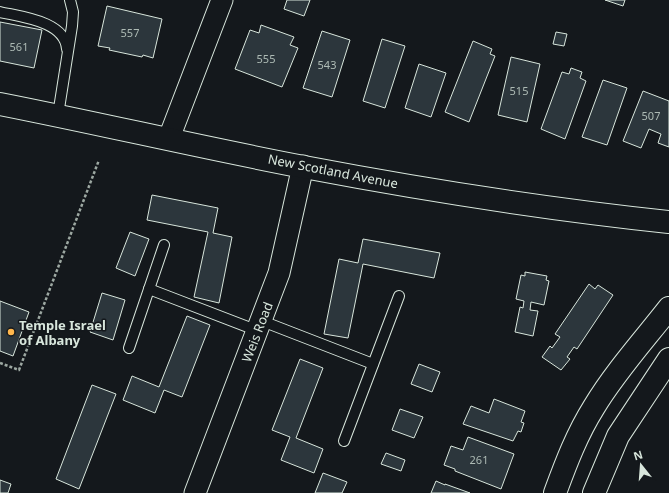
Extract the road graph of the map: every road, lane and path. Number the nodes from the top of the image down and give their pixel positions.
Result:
1 (70, 0) edge
2 (222, 0) edge
3 (0, 12) edge
4 (67, 59) junction
5 (0, 104) edge
6 (58, 115) junction
7 (169, 138) junction
8 (99, 160) dead end
9 (303, 166) junction
10 (669, 222) edge
11 (164, 245) dead end
12 (150, 289) junction
13 (399, 296) dead end
14 (669, 308) edge
15 (260, 326) junction
16 (129, 348) dead end
17 (669, 359) edge
18 (0, 363) edge
19 (373, 364) junction
20 (344, 441) dead end
21 (195, 493) edge
22 (554, 493) edge
23 (594, 493) edge

1 - 4 lane
2 - 7 street
3 - 4 lane
4 - 6 lane
5 - 6 street, New Scotland Avenue
6 - 7 street, New Scotland Avenue
7 - 9 street, New Scotland Avenue
8 - 18 path
9 - 10 street, New Scotland Avenue
9 - 15 street, Weis Road
11 - 12 lane
12 - 15 lane
12 - 16 lane
13 - 19 lane
14 - 22 street
15 - 19 lane
15 - 21 street, Weis Road
17 - 23 street
19 - 20 lane

